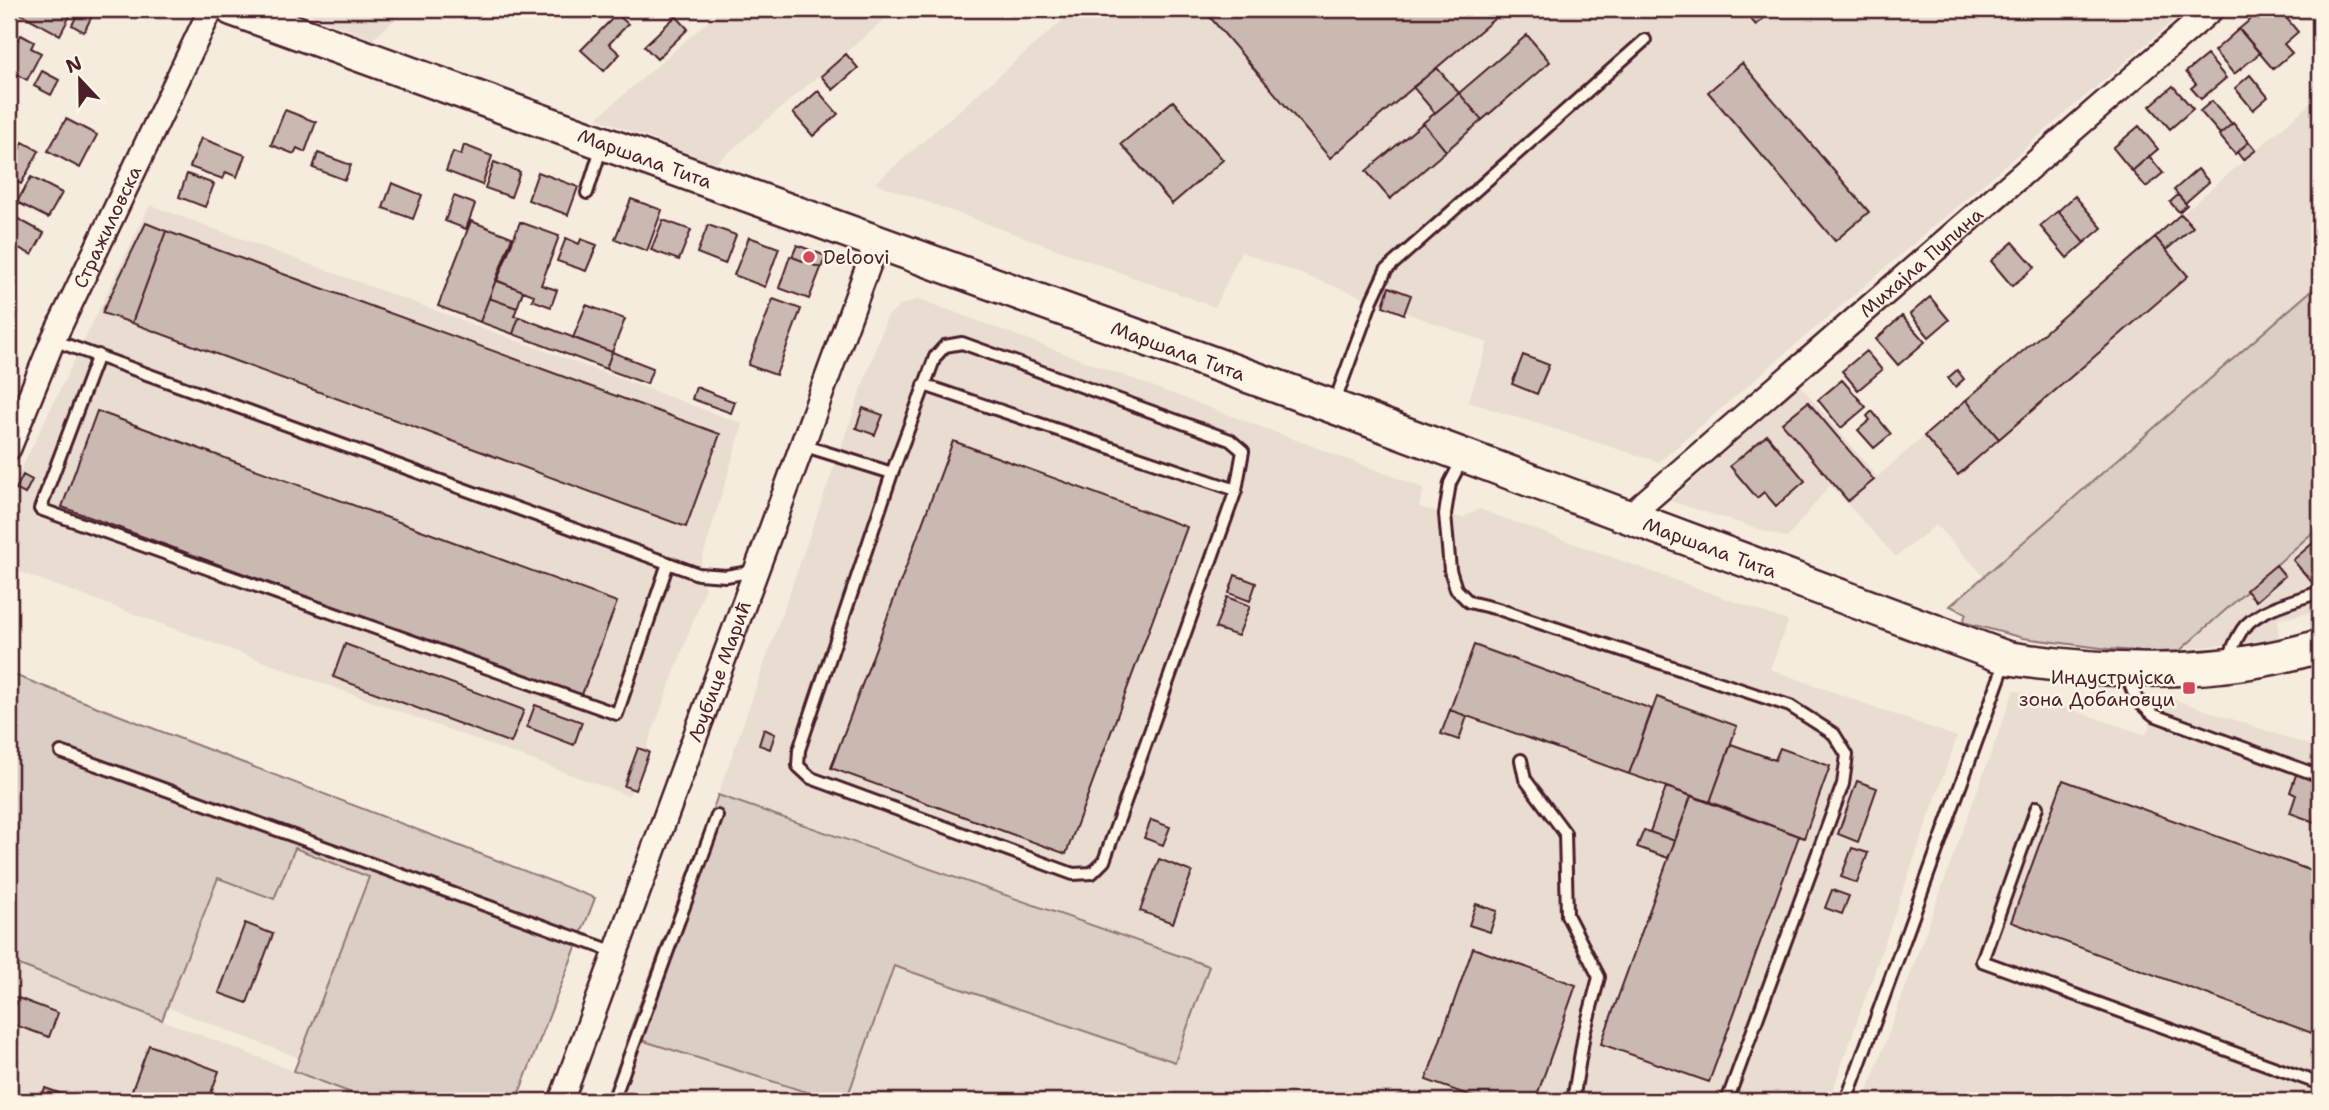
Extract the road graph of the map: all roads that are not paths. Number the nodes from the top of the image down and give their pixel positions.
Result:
1 (211, 9) edge
2 (2212, 9) edge
3 (252, 12) edge
4 (1644, 40) dead end
5 (603, 143) junction
6 (587, 193) dead end
7 (877, 242) junction
8 (53, 340) junction
9 (98, 355) junction
10 (924, 385) junction
11 (1334, 407) junction
12 (802, 445) junction
13 (9, 448) edge
14 (1464, 456) junction
15 (892, 473) junction
16 (1236, 490) junction
17 (1629, 516) junction
18 (668, 563) junction
19 (755, 571) junction
20 (2320, 592) edge
21 (2320, 646) edge
22 (2007, 658) junction
23 (2225, 666) junction
24 (2127, 670) junction
25 (61, 752) dead end
26 (1521, 760) dead end
27 (2320, 776) edge
28 (2037, 807) dead end
29 (717, 816) dead end
30 (615, 952) junction
31 (2320, 1084) edge
32 (561, 1101) edge
33 (613, 1101) edge
34 (1573, 1101) edge
35 (1727, 1101) edge
36 (1846, 1101) edge

1 - 8 street, Стражиловска
2 - 17 street, Михајла Пупина
3 - 5 main road, Маршала Тита
4 - 11 lane
5 - 6 lane
5 - 7 main road, Маршала Тита
7 - 11 main road, Маршала Тита
7 - 12 street, Љубице Марић
8 - 9 lane
8 - 13 street, Стражиловска
9 - 18 lane
9 - 18 lane
10 - 15 lane
10 - 16 lane
10 - 16 lane
11 - 14 main road, Маршала Тита
12 - 15 lane
12 - 19 street, Љубице Марић
14 - 17 main road, Маршала Тита
14 - 35 lane
15 - 16 lane
17 - 22 main road, Маршала Тита
18 - 19 lane
19 - 30 street, Љубице Марић
20 - 23 lane
21 - 23 main road, Маршала Тита
22 - 24 main road, Маршала Тита
22 - 36 lane
23 - 24 main road, Маршала Тита
24 - 27 lane
25 - 30 lane
26 - 34 lane
28 - 31 lane
29 - 33 lane
30 - 32 street, Љубице Марић

